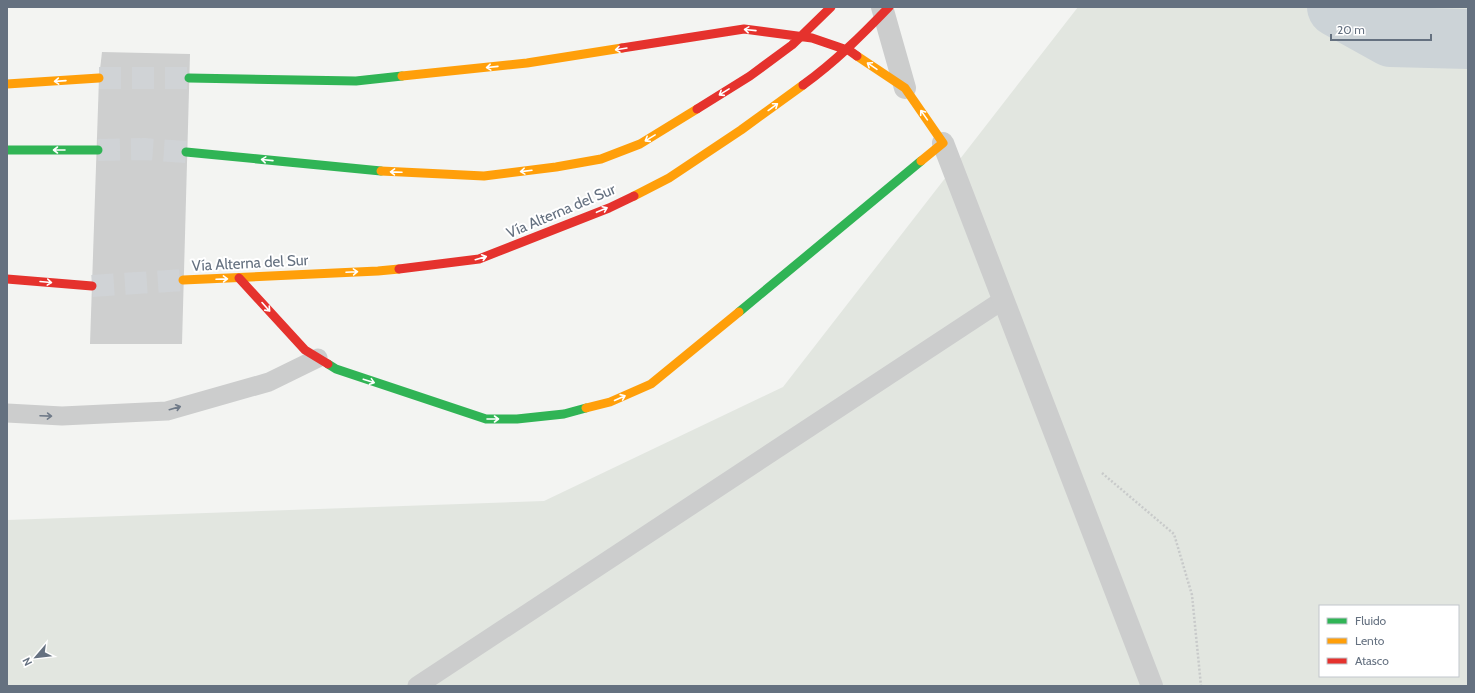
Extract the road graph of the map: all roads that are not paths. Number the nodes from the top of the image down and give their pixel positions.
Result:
1 (830, 7) edge
2 (882, 7) edge
3 (888, 7) edge
4 (99, 78) tunnel mouth
5 (189, 78) tunnel mouth
6 (7, 84) edge
7 (905, 88) junction
8 (943, 143) junction
9 (7, 150) edge
10 (98, 150) tunnel mouth
11 (186, 152) tunnel mouth
12 (240, 278) junction
13 (7, 279) edge
14 (183, 280) tunnel mouth
15 (92, 286) tunnel mouth
16 (1003, 300) junction
17 (318, 358) junction
18 (7, 413) edge
19 (417, 686) edge
20 (1152, 686) edge

1 -> 11 highway
2 - 7 street
12 -> 3 highway, Vía Alterna del Sur
4 -> 6 highway
7 -> 5 highway
8 -> 7 highway
8 - 16 street
17 -> 8 highway
10 -> 9 highway
14 -> 12 highway, Vía Alterna del Sur
12 -> 17 highway
13 -> 15 highway
16 - 19 lane
16 - 20 street
18 -> 17 lane

